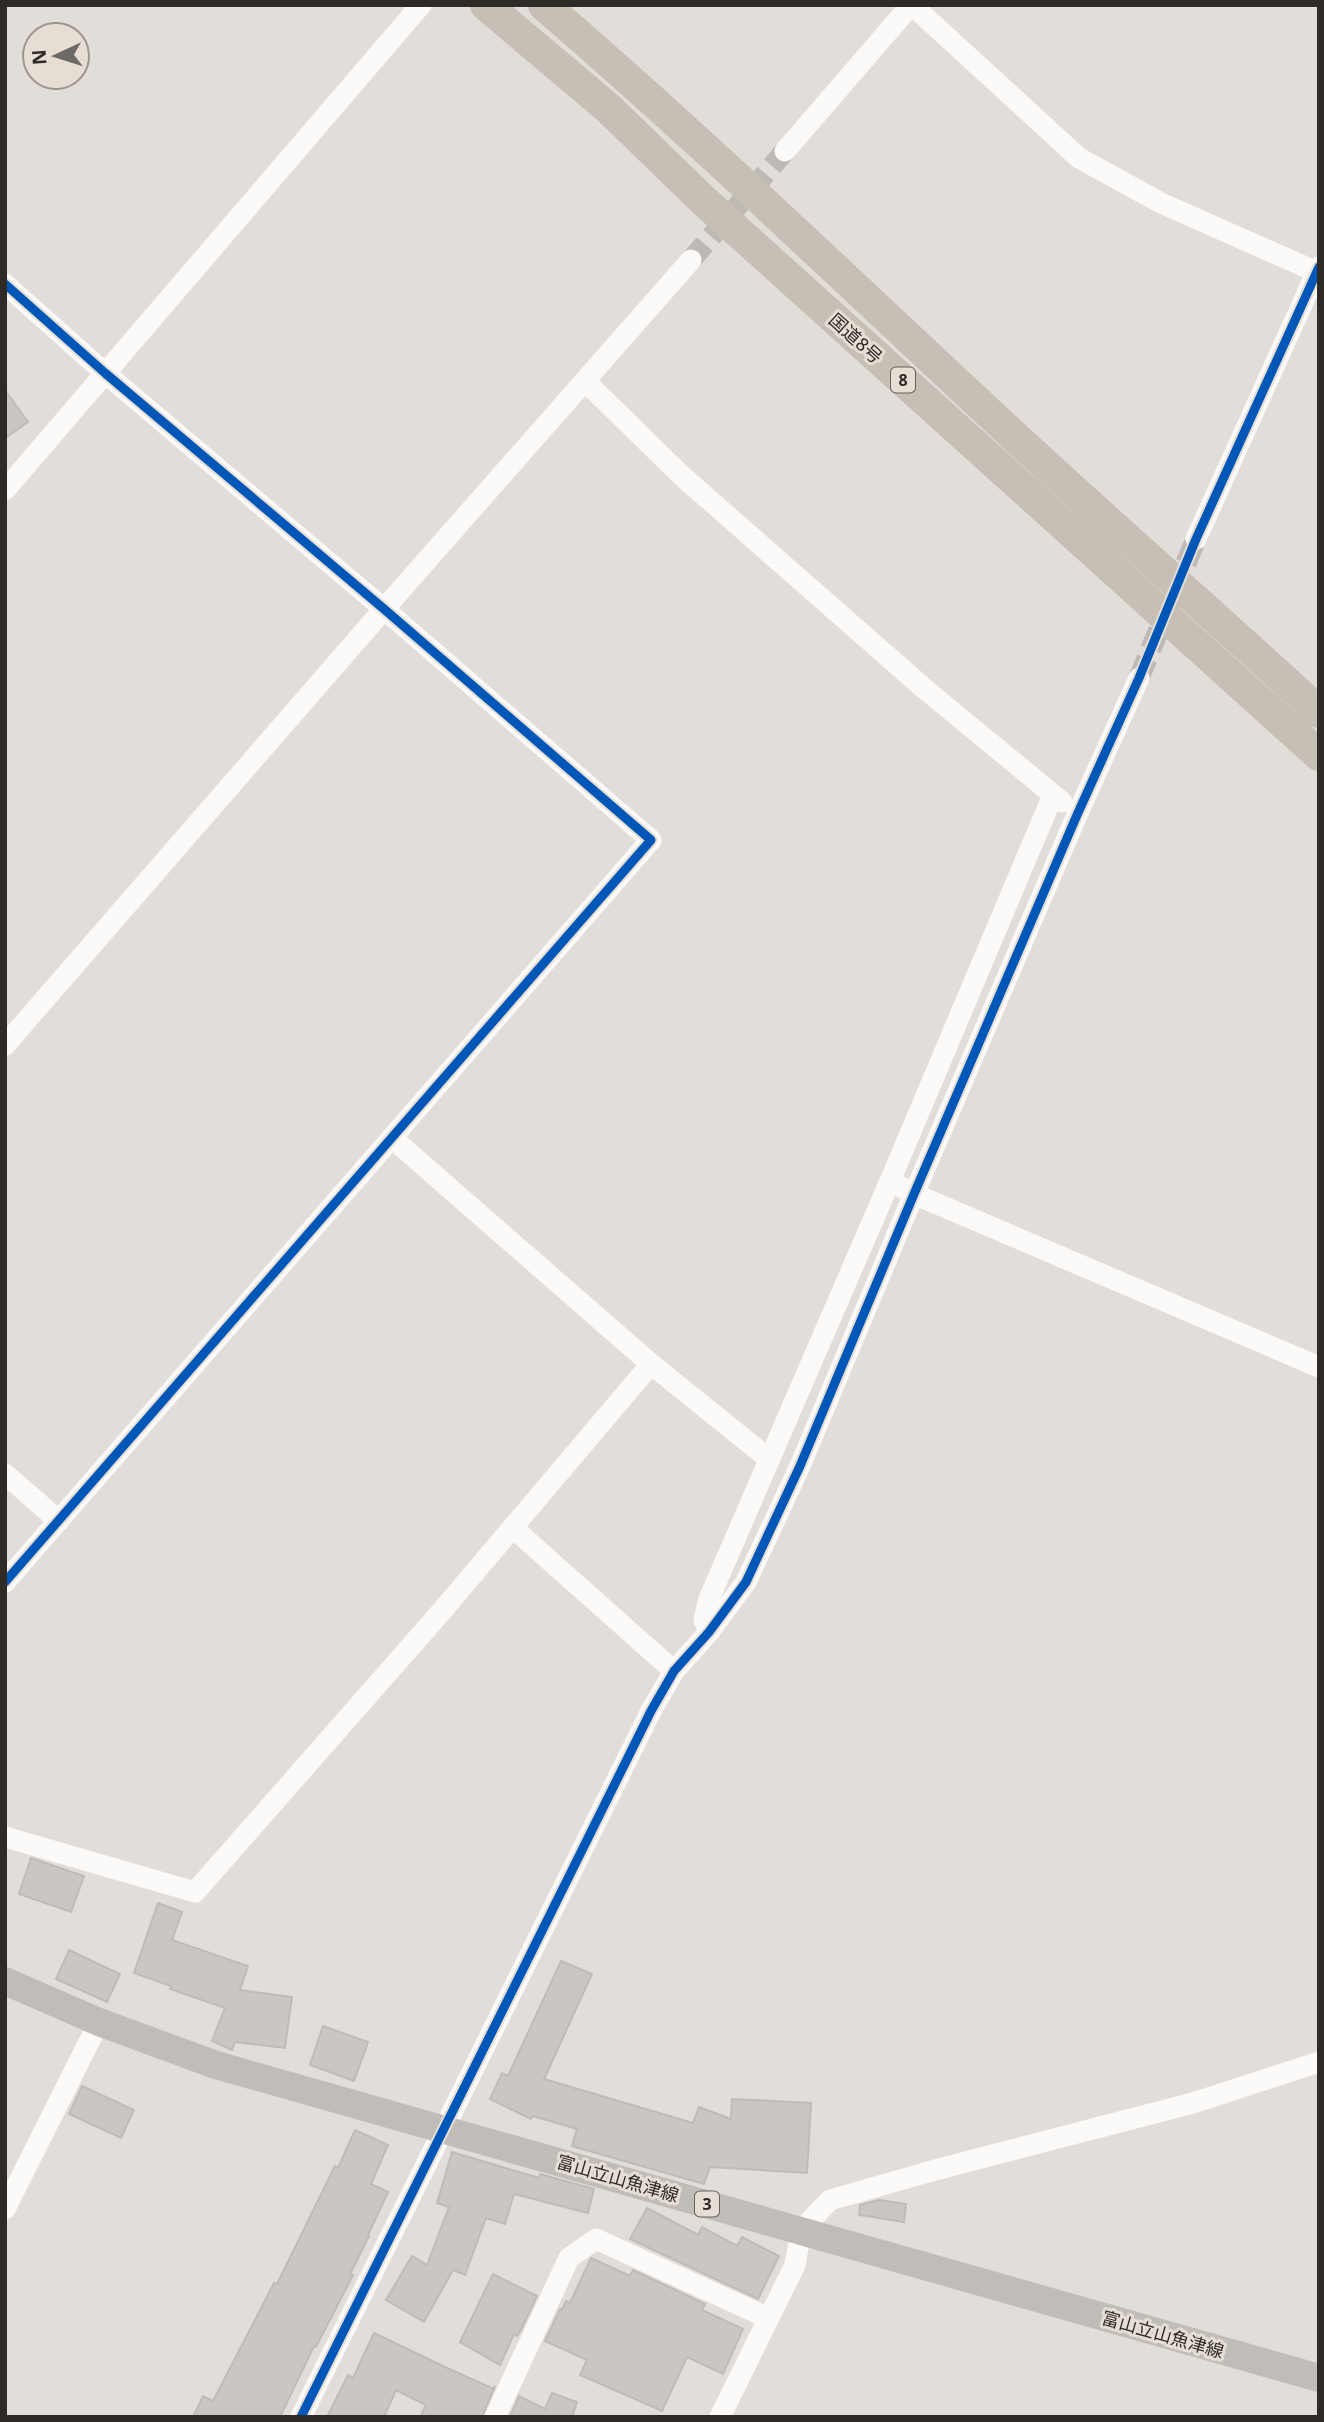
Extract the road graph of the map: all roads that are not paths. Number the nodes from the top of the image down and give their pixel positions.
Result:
1 (421, 5) edge
2 (486, 5) edge
3 (544, 5) edge
4 (912, 5) edge
5 (785, 151) tunnel mouth
6 (691, 260) tunnel mouth
7 (1318, 271) edge
8 (5, 284) edge
9 (105, 373) junction
10 (585, 381) junction
11 (5, 490) edge
12 (1196, 539) tunnel mouth
13 (384, 609) junction
14 (1139, 678) tunnel mouth
15 (1319, 712) edge
16 (1319, 755) edge
17 (1053, 795) junction
18 (1077, 815) junction
19 (5, 1045) edge
20 (391, 1138) junction
21 (890, 1181) junction
22 (914, 1194) junction
23 (650, 1364) junction
24 (1319, 1367) edge
25 (769, 1459) junction
26 (5, 1474) edge
27 (59, 1521) junction
28 (513, 1528) junction
29 (5, 1583) edge
30 (709, 1632) junction
31 (674, 1671) junction
32 (5, 1837) edge
33 (5, 1981) edge
34 (99, 2022) junction
35 (1319, 2062) edge
36 (443, 2129) junction
37 (5, 2209) edge
38 (801, 2230) junction
39 (768, 2318) junction
40 (1319, 2378) edge
41 (302, 2417) edge
42 (495, 2417) edge
43 (720, 2417) edge

1 - 9 street
2 - 16 highway, 国道8号 / 8
3 - 15 highway, 国道8号 / 8
4 - 5 street
4 - 7 street
6 - 10 street
7 - 12 street
8 - 9 street
9 - 11 street
9 - 13 street
10 - 13 street
10 - 17 street
13 - 19 street
13 - 20 street
14 - 18 street
17 - 18 street
17 - 21 street
18 - 22 street
20 - 23 street
20 - 27 street
21 - 22 street
21 - 25 street
22 - 24 street
22 - 30 street
23 - 25 street
23 - 28 street
25 - 30 street
26 - 27 street
27 - 29 street
28 - 31 street
28 - 32 street
30 - 31 street
31 - 36 street
33 - 34 main road, 富山立山魚津線 / 3
34 - 36 main road, 富山立山魚津線 / 3
34 - 37 street
35 - 38 street
36 - 38 main road, 富山立山魚津線 / 3
36 - 41 street
38 - 39 street
38 - 40 main road, 富山立山魚津線 / 3
39 - 42 street
39 - 43 street

